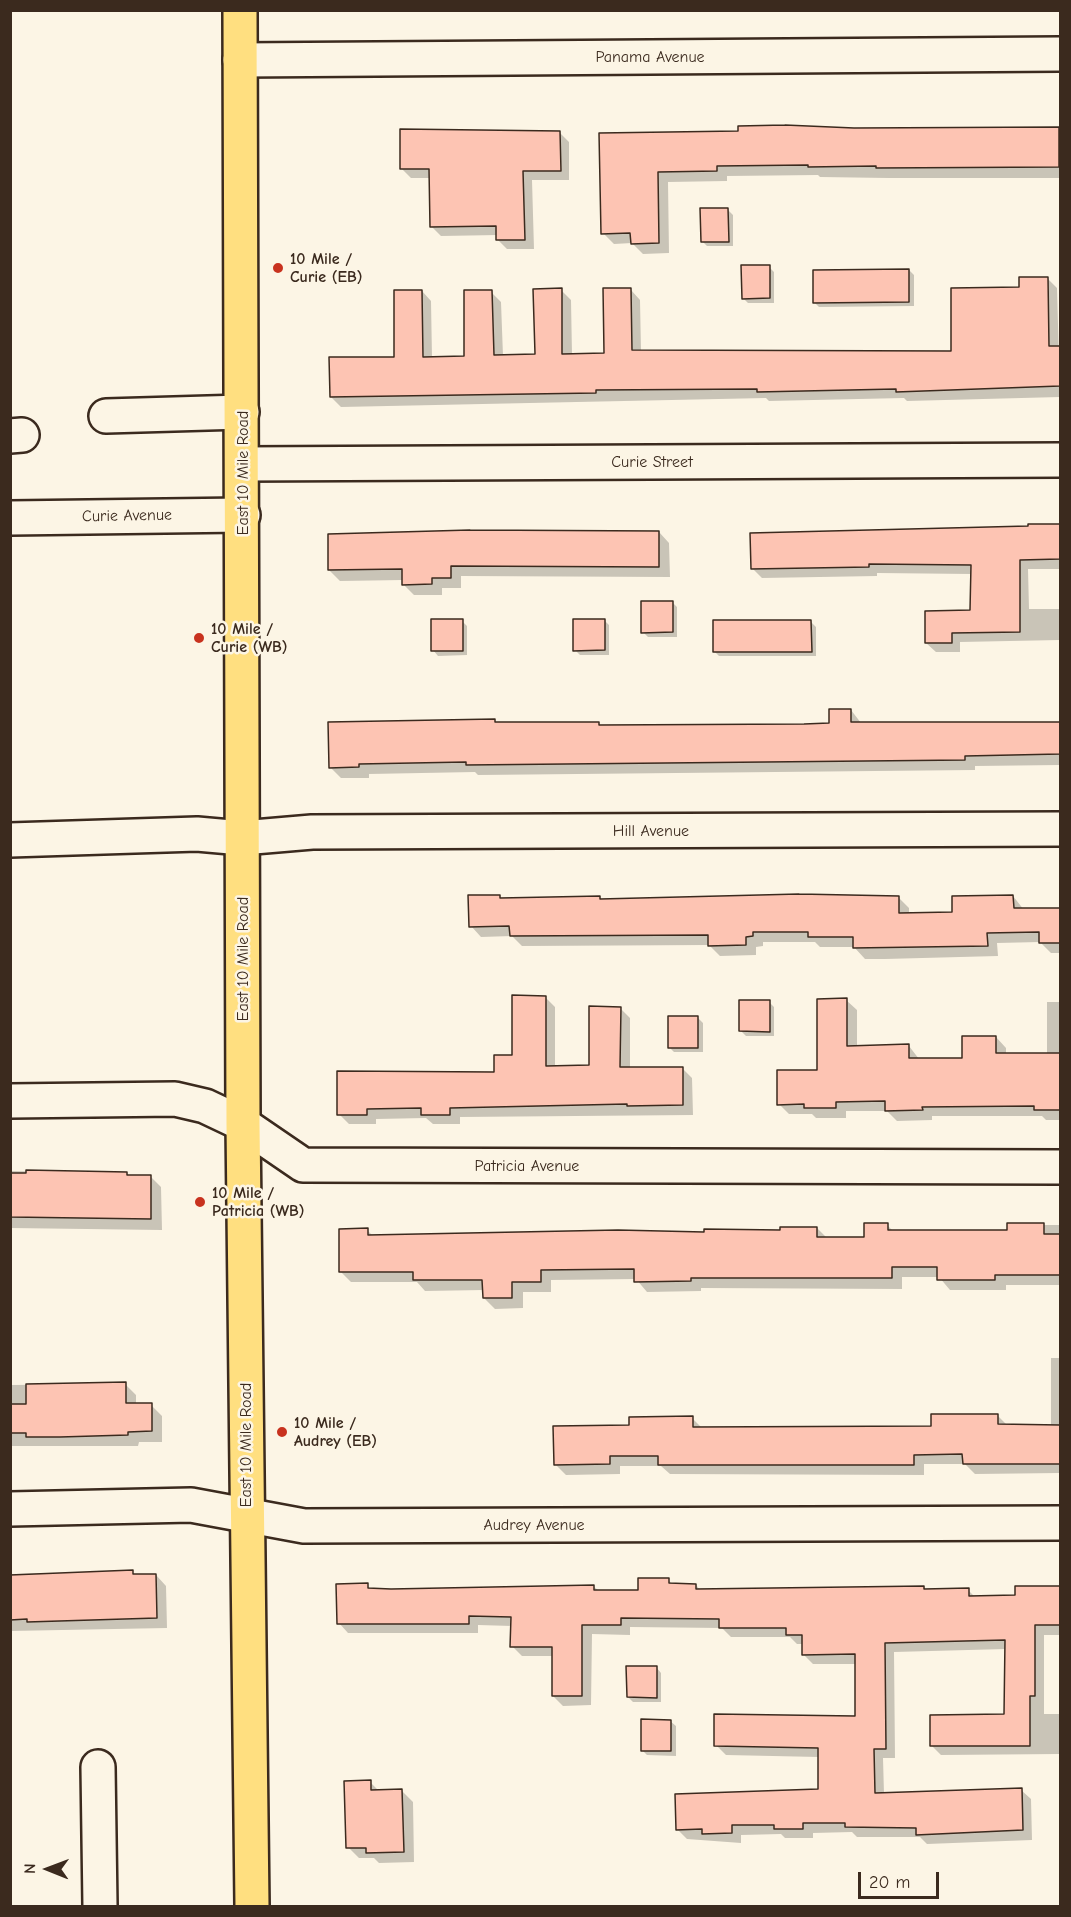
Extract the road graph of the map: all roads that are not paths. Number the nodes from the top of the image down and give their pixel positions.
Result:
1 (240, 10) edge
2 (1060, 54) edge
3 (240, 60) junction
4 (242, 412) junction
5 (106, 416) dead end
6 (1060, 460) edge
7 (243, 464) junction
8 (243, 515) junction
9 (10, 518) edge
10 (1060, 829) edge
11 (242, 838) junction
12 (10, 840) edge
13 (10, 1101) edge
14 (243, 1124) junction
15 (1060, 1167) edge
16 (10, 1509) edge
17 (247, 1514) junction
18 (1060, 1523) edge
19 (98, 1767) dead end
20 (100, 1906) edge
21 (252, 1906) edge

1 - 3 main road, East 10 Mile Road
2 - 3 street, Panama Avenue
3 - 4 main road, East 10 Mile Road
4 - 5 street
4 - 7 main road, East 10 Mile Road
6 - 7 street, Curie Street
7 - 8 main road, East 10 Mile Road
8 - 9 street, Curie Avenue
8 - 11 main road, East 10 Mile Road
10 - 11 street, Hill Avenue
11 - 12 street, Hill Avenue
11 - 14 main road, East 10 Mile Road
13 - 14 street, Patricia Avenue
14 - 15 street, Patricia Avenue
14 - 17 main road, East 10 Mile Road
16 - 17 street, Audrey Avenue
17 - 18 street, Audrey Avenue
17 - 21 main road, East 10 Mile Road
19 - 20 street

